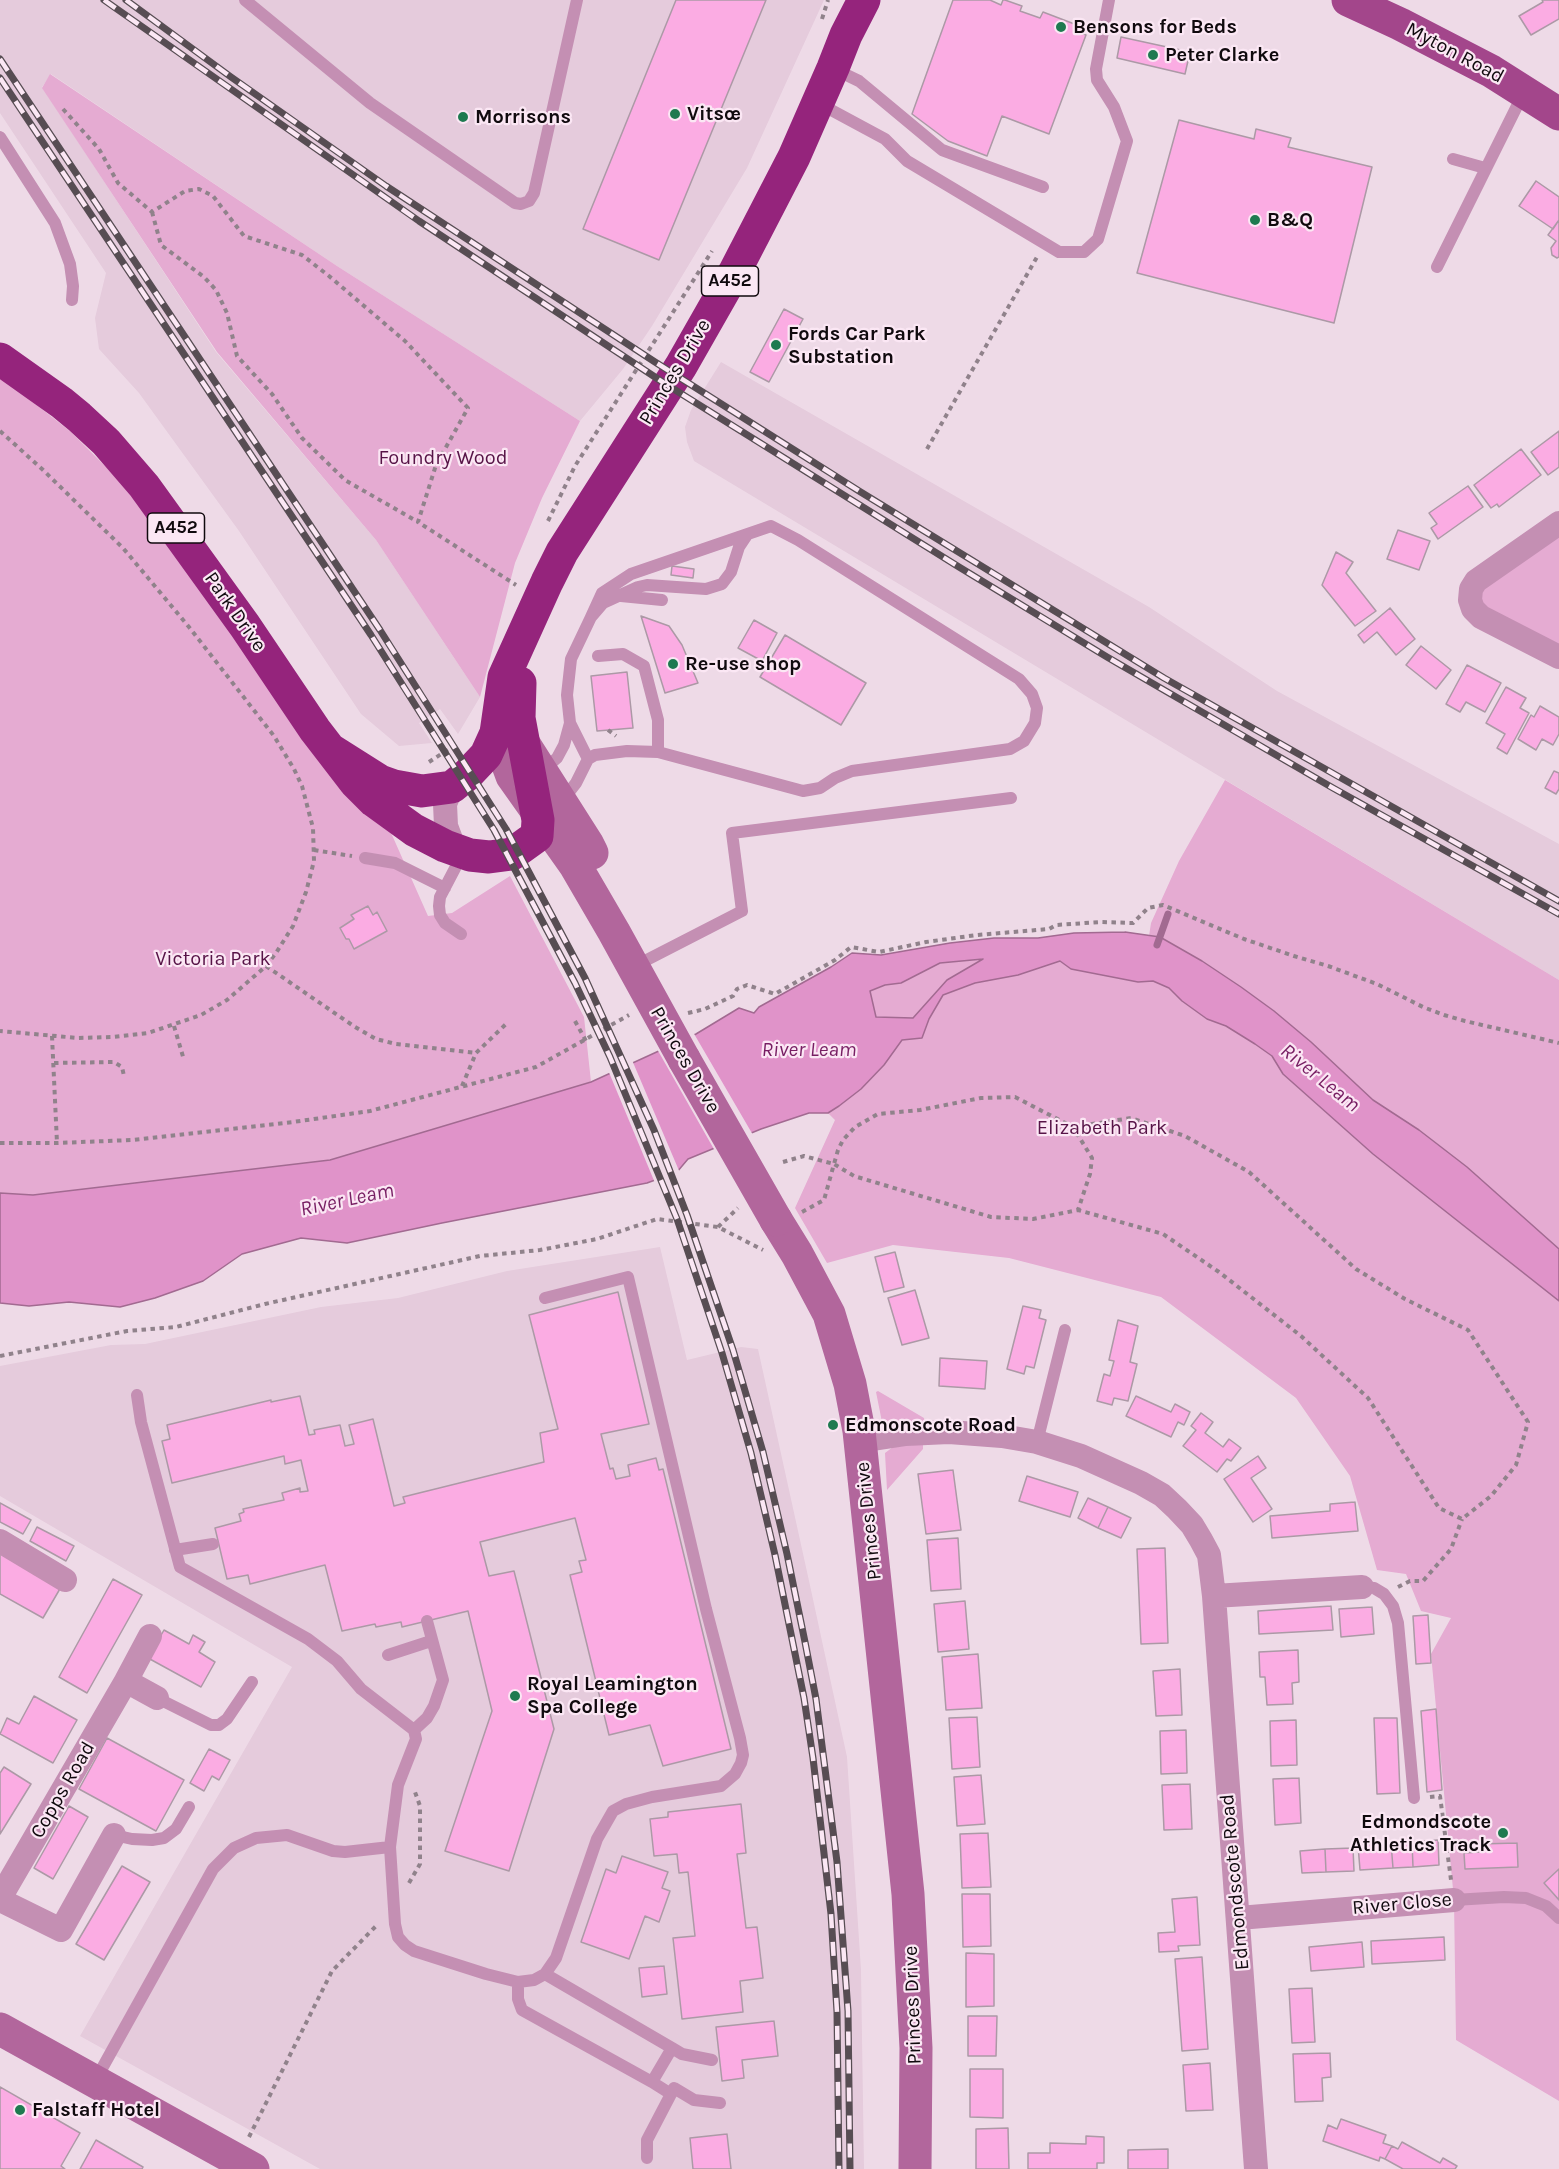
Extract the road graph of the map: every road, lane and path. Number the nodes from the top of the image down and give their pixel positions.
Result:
1 (245, 0) edge
2 (577, 0) edge
3 (849, 0) edge
4 (864, 0) edge
5 (1109, 0) edge
6 (1348, 0) edge
7 (846, 34) junction
8 (833, 68) junction
9 (1525, 91) junction
10 (818, 103) junction
11 (63, 109) dead end
12 (1559, 114) edge
13 (0, 137) edge
14 (1453, 159) dead end
15 (1485, 168) junction
16 (1043, 187) dead end
17 (152, 212) junction
18 (1045, 244) junction
19 (1437, 267) dead end
20 (72, 300) dead end
21 (0, 359) edge
22 (0, 431) edge
23 (927, 449) dead end
24 (418, 522) junction
25 (1559, 523) edge
26 (747, 534) junction
27 (516, 585) dead end
28 (620, 596) junction
29 (662, 600) dead end
30 (591, 617) junction
31 (598, 656) dead end
32 (1559, 657) edge
33 (570, 723) junction
34 (509, 737) junction
35 (331, 750) junction
36 (657, 752) junction
37 (588, 759) junction
38 (541, 771) junction
39 (452, 787) junction
40 (1011, 798) dead end
41 (546, 819) junction
42 (314, 850) junction
43 (463, 853) junction
44 (365, 858) joint
45 (445, 888) junction
46 (461, 934) dead end
47 (266, 966) junction
48 (632, 968) junction
49 (637, 1011) dead end
50 (674, 1020) junction
51 (575, 1021) dead end
52 (506, 1024) dead end
53 (174, 1026) junction
54 (0, 1031) edge
55 (52, 1036) junction
56 (586, 1041) junction
57 (1559, 1043) edge
58 (476, 1053) junction
59 (184, 1060) dead end
60 (54, 1063) junction
61 (124, 1076) dead end
62 (462, 1087) junction
63 (1073, 1127) junction
64 (0, 1143) edge
65 (57, 1143) junction
66 (783, 1162) dead end
67 (834, 1164) junction
68 (738, 1208) dead end
69 (1078, 1210) junction
70 (786, 1218) junction
71 (718, 1227) junction
72 (768, 1258) dead end
73 (545, 1298) dead end
74 (1065, 1330) dead end
75 (0, 1356) edge
76 (137, 1395) dead end
77 (860, 1441) junction
78 (1037, 1442) junction
79 (1462, 1519) junction
80 (0, 1541) edge
81 (213, 1544) dead end
82 (175, 1550) junction
83 (65, 1580) dead end
84 (1410, 1581) dead end
85 (1362, 1587) joint
86 (1214, 1596) junction
87 (427, 1621) dead end
88 (150, 1636) dead end
89 (431, 1641) junction
90 (388, 1655) dead end
91 (126, 1681) junction
92 (252, 1683) dead end
93 (158, 1698) joint
94 (414, 1730) junction
95 (405, 1767) junction
96 (1428, 1797) dead end
97 (1414, 1798) dead end
98 (189, 1807) dead end
99 (114, 1835) joint
100 (390, 1847) junction
101 (1453, 1893) junction
102 (0, 1899) edge
103 (394, 1908) junction
104 (1239, 1918) junction
105 (1559, 1918) edge
106 (545, 1974) junction
107 (518, 1982) junction
108 (0, 2029) edge
109 (672, 2048) junction
110 (712, 2060) dead end
111 (94, 2082) junction
112 (652, 2082) junction
113 (671, 2094) junction
114 (720, 2103) dead end
115 (249, 2137) dead end
116 (647, 2158) dead end
117 (253, 2169) edge
118 (915, 2169) edge
119 (1256, 2169) edge

1 - 2 lane
3 - 7 highway, Princes Drive / A452
4 - 7 highway, Princes Drive / A452
5 - 18 lane
6 - 9 main road, Myton Road
7 - 8 highway, Princes Drive / A452
8 - 10 highway, Princes Drive / A452
8 - 16 lane
9 - 12 main road, Myton Road
9 - 15 lane
10 - 18 lane
10 - 34 highway, Princes Drive / A452
11 - 17 path
13 - 20 lane
14 - 15 lane
15 - 19 lane
17 - 24 path
17 - 24 path
18 - 23 path
21 - 35 highway, Park Drive / A452
22 - 42 path
24 - 27 path
25 - 32 street
26 - 28 lane
26 - 30 lane
26 - 36 lane
28 - 29 lane
28 - 30 lane
30 - 33 lane
31 - 36 lane
33 - 37 lane
33 - 38 lane
34 - 38 street, Princes Drive
34 - 39 highway, A452
34 - 41 highway, Princes Drive / A452
35 - 39 highway, Park Drive / A452
35 - 43 highway, Park Drive / A452
36 - 37 lane
37 - 41 lane
38 - 41 street, Princes Drive
39 - 43 street
40 - 48 lane
41 - 43 highway, Park Drive / A452
41 - 48 street, Princes Drive
42 - 44 path
42 - 47 path
43 - 45 lane
44 - 45 lane
45 - 46 lane
47 - 53 path
47 - 58 path
48 - 50 street, Princes Drive
49 - 56 path
50 - 57 path
50 - 70 street, Princes Drive, bridge
51 - 56 path
52 - 58 path
53 - 55 path
53 - 59 path
54 - 55 path
55 - 60 path
56 - 62 path
58 - 62 path
60 - 61 path
60 - 65 path
62 - 65 path
63 - 67 path
63 - 69 path
63 - 79 path
64 - 65 path
66 - 67 path
67 - 69 path
67 - 70 path
68 - 71 path
69 - 79 path
70 - 77 street, Princes Drive
71 - 72 path
71 - 75 path
73 - 106 lane
74 - 78 lane
76 - 82 lane
77 - 78 street, Edmondscote Road
77 - 118 street, Princes Drive
78 - 86 street, Edmondscote Road
79 - 84 path
80 - 83 street
81 - 82 lane
82 - 94 lane
85 - 86 street
85 - 97 lane
86 - 104 street, Edmondscote Road
87 - 89 lane
88 - 91 street, Copps Road
89 - 90 lane
89 - 94 lane
91 - 93 street
91 - 102 street, Copps Road
92 - 93 lane
94 - 95 lane
95 - 100 lane
95 - 103 path
96 - 101 path
98 - 99 lane
99 - 102 street, Copps Road
100 - 103 lane
100 - 111 lane
101 - 104 street, River Close
101 - 105 lane, River Close
103 - 107 lane
103 - 115 path
104 - 119 street, Edmondscote Road
106 - 107 lane
106 - 109 lane
107 - 112 lane
108 - 111 street
109 - 110 lane
109 - 112 lane
111 - 117 street
112 - 113 lane
113 - 114 lane
113 - 116 lane

